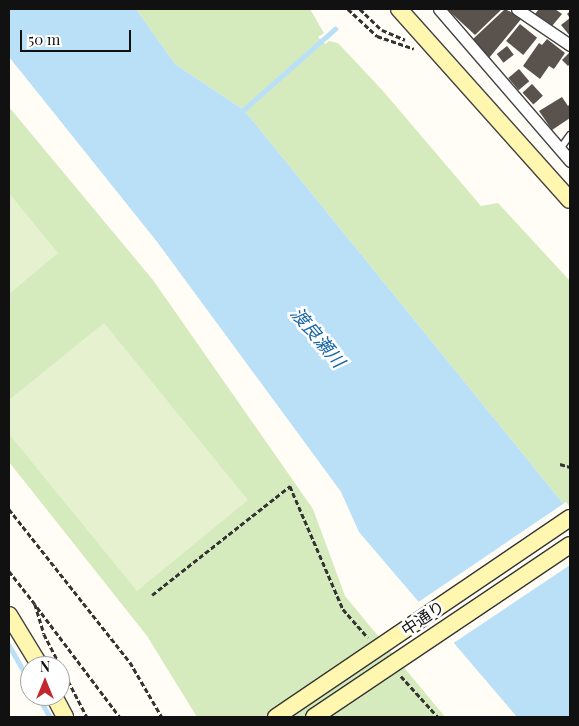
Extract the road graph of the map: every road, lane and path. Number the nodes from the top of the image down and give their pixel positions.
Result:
1 (348, 9) edge
2 (360, 9) edge
3 (400, 9) edge
4 (438, 9) edge
5 (517, 9) edge
6 (413, 42) dead end
7 (570, 45) edge
8 (420, 50) dead end
9 (570, 135) edge
10 (559, 150) junction
11 (570, 161) edge
12 (570, 200) edge
13 (560, 464) dead end
14 (570, 467) edge
15 (9, 509) edge
16 (570, 518) edge
17 (570, 545) edge
18 (9, 571) edge
19 (152, 595) dead end
20 (35, 604) junction
21 (9, 615) edge
22 (373, 644) dead end
23 (34, 656) edge
24 (398, 672) dead end
25 (87, 717) edge
26 (120, 717) edge
27 (162, 717) edge
28 (276, 717) edge
29 (314, 717) edge
30 (438, 717) edge

1 - 8 path
2 - 6 path
3 - 12 street
4 - 10 street
5 - 7 street
9 - 10 lane
10 - 11 street
13 - 14 path
15 - 27 path
16 - 28 street, 中通り, bridge
17 - 29 street, 中通り, bridge
18 - 20 path
19 - 22 path
20 - 25 path
20 - 26 path
21 - 23 street
24 - 30 path

